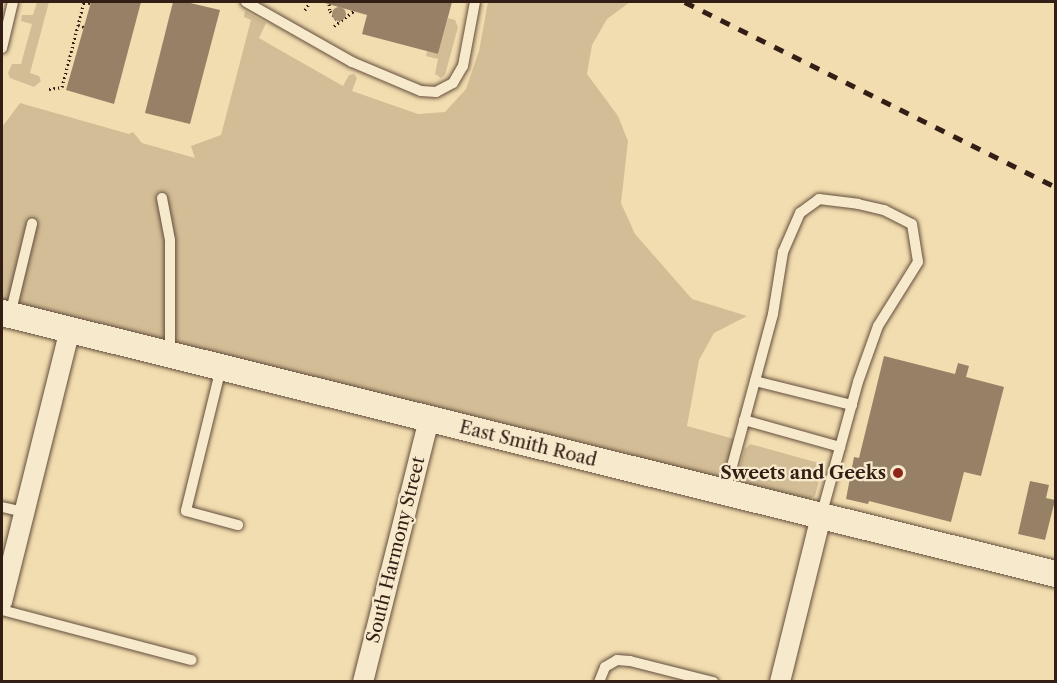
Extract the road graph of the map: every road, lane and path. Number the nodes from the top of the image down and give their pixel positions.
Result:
1 (13, 2) edge
2 (246, 2) edge
3 (475, 2) edge
4 (91, 3) dead end
5 (308, 3) edge
6 (329, 4) dead end
7 (304, 10) dead end
8 (354, 11) dead end
9 (339, 22) junction
10 (78, 25) junction
11 (334, 26) dead end
12 (84, 27) dead end
13 (2, 48) edge
14 (49, 89) dead end
15 (162, 198) dead end
16 (32, 224) dead end
17 (6, 314) edge
18 (70, 330) junction
19 (170, 355) junction
20 (221, 368) junction
21 (755, 381) junction
22 (852, 405) junction
23 (429, 419) junction
24 (744, 420) junction
25 (840, 447) junction
26 (725, 493) junction
27 (2, 507) edge
28 (24, 512) junction
29 (821, 516) junction
30 (238, 525) dead end
31 (5, 573) edge
32 (1056, 574) edge
33 (2, 602) edge
34 (2, 610) edge
35 (191, 660) dead end
36 (363, 681) edge
37 (599, 681) edge
38 (713, 681) edge
39 (780, 681) edge

1 - 13 lane
2 - 3 lane
4 - 10 path
5 - 7 path
6 - 9 path
8 - 9 path
9 - 11 path
10 - 12 path
10 - 14 path
15 - 19 lane
16 - 17 lane
17 - 18 street, East Smith Road
18 - 19 street, East Smith Road
18 - 28 street
19 - 20 street, East Smith Road
20 - 23 street, East Smith Road
20 - 30 lane
21 - 22 lane
21 - 22 lane
21 - 24 lane
22 - 25 lane
23 - 26 street, East Smith Road
23 - 36 street, South Harmony Street
24 - 25 lane
24 - 26 lane
25 - 29 lane
26 - 29 street, East Smith Road
27 - 28 lane
28 - 31 street
29 - 32 street, East Smith Road
29 - 39 street
31 - 33 street
34 - 35 lane
37 - 38 lane

